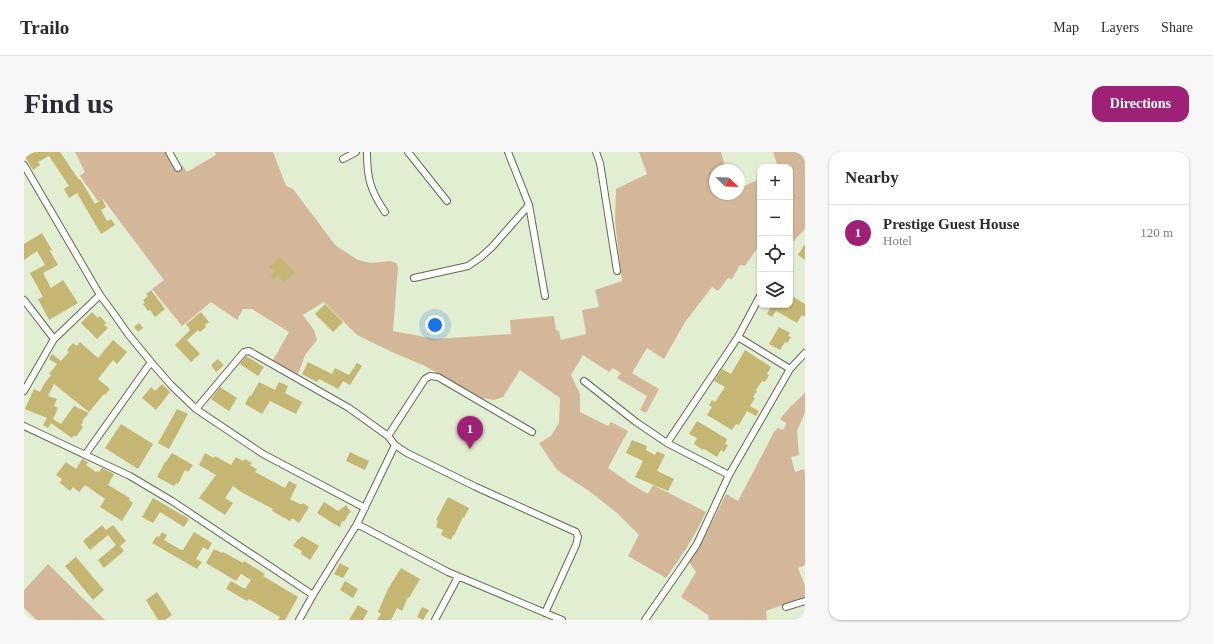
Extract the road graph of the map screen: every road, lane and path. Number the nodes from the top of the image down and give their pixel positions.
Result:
1 (169, 152) edge
2 (356, 152) edge
3 (367, 152) edge
4 (408, 152) edge
5 (508, 152) edge
6 (596, 152) edge
7 (343, 159) dead end
8 (24, 165) edge
9 (178, 168) dead end
10 (446, 201) dead end
11 (529, 206) junction
12 (385, 212) dead end
13 (616, 272) dead end
14 (414, 278) dead end
15 (100, 295) junction
16 (545, 296) dead end
17 (24, 300) edge
18 (757, 302) edge
19 (738, 337) junction
20 (54, 339) junction
21 (805, 353) edge
22 (151, 362) junction
23 (790, 369) junction
24 (584, 381) dead end
25 (24, 391) edge
26 (196, 409) junction
27 (24, 426) edge
28 (532, 432) dead end
29 (388, 436) junction
30 (667, 443) junction
31 (395, 445) junction
32 (84, 455) junction
33 (729, 475) junction
34 (365, 508) junction
35 (357, 524) junction
36 (458, 576) junction
37 (313, 595) junction
38 (805, 601) edge
39 (786, 607) dead end
40 (545, 613) junction
41 (299, 620) edge
42 (435, 620) edge
43 (562, 620) edge
44 (645, 620) edge

1 - 9 street
2 - 7 street
3 - 12 street
4 - 10 street
5 - 11 street
6 - 13 street
8 - 15 street
11 - 14 street
11 - 16 street
15 - 20 street
15 - 22 street
17 - 20 street
18 - 19 street
19 - 23 street
19 - 30 street
20 - 25 street
21 - 23 street
22 - 26 street
22 - 32 street
23 - 33 street
24 - 30 street
26 - 29 street
26 - 34 street
27 - 32 street
28 - 29 street
29 - 31 street
30 - 33 street
31 - 34 street
31 - 40 street
32 - 37 street
33 - 44 street
34 - 35 street
35 - 36 street
35 - 37 street
36 - 40 street
36 - 42 street
37 - 41 street
38 - 39 street
40 - 43 street

